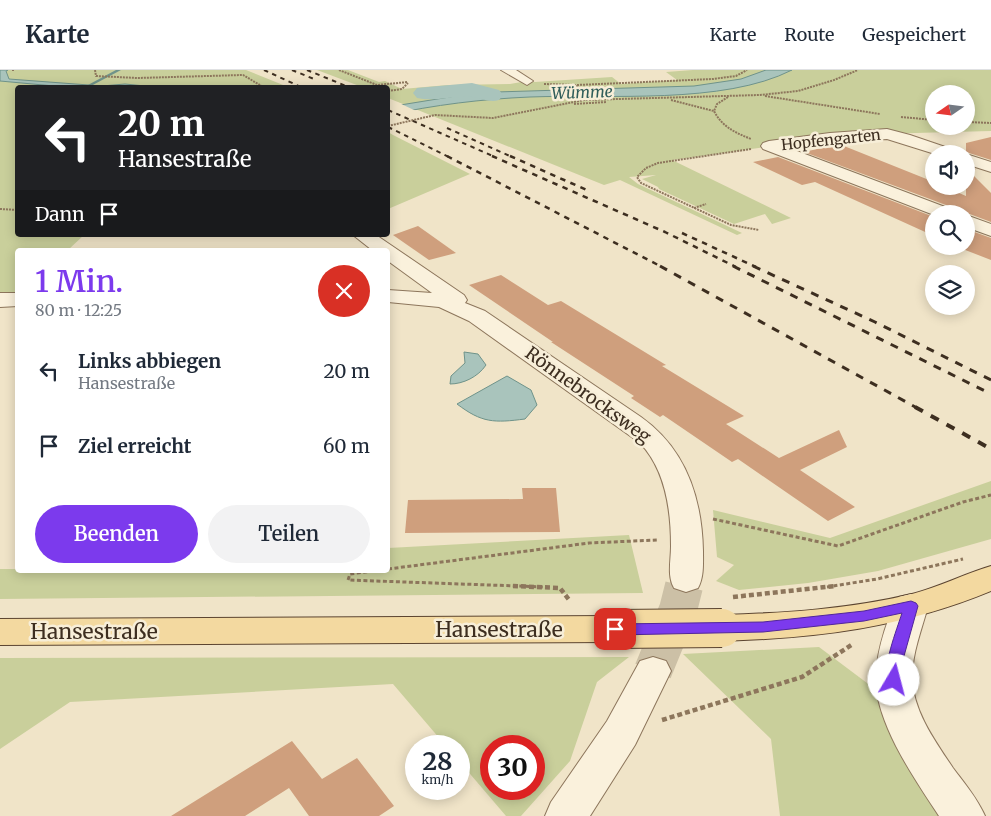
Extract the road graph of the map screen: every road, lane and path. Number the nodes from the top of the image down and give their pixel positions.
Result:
1 (96, 70) edge
2 (339, 70) edge
3 (507, 70) edge
4 (747, 70) edge
5 (858, 70) edge
6 (527, 81) joint
7 (260, 85) edge
8 (377, 85) edge
9 (377, 85) edge
10 (577, 85) junction
11 (390, 91) edge
12 (760, 95) junction
13 (729, 97) junction
14 (583, 99) junction
15 (663, 99) junction
16 (637, 100) junction
17 (561, 105) junction
18 (714, 111) junction
19 (880, 114) dead end
20 (899, 116) dead end
21 (925, 119) edge
22 (975, 122) edge
23 (991, 123) edge
24 (390, 126) edge
25 (925, 145) edge
26 (769, 146) junction
27 (975, 162) edge
28 (991, 167) edge
29 (706, 204) dead end
30 (925, 206) edge
31 (694, 208) junction
32 (0, 209) edge
33 (15, 210) edge
34 (975, 224) edge
35 (759, 230) dead end
36 (991, 230) edge
37 (366, 237) edge
38 (382, 248) edge
39 (390, 254) edge
40 (390, 296) edge
41 (15, 299) edge
42 (0, 300) edge
43 (477, 316) junction
44 (991, 495) edge
45 (685, 513) junction
46 (688, 539) junction
47 (965, 558) dead end
48 (390, 569) edge
49 (358, 573) edge
50 (991, 578) edge
51 (686, 580) tunnel mouth
52 (570, 601) dead end
53 (911, 606) junction
54 (724, 613) junction
55 (0, 632) edge
56 (653, 671) tunnel mouth
57 (802, 677) dead end
58 (621, 733) junction
59 (566, 816) edge
60 (964, 816) edge

1 - 7 path
2 - 8 path
3 - 6 street
4 - 10 path
5 - 12 path
6 - 10 path
9 - 11 path
10 - 14 path
12 - 13 path
12 - 19 path
13 - 15 path
13 - 18 path
14 - 16 path
14 - 17 path
15 - 16 path
15 - 18 path
16 - 17 path
17 - 24 path
18 - 26 path
20 - 21 path
22 - 23 path
25 - 26 street, Hopfengarten
26 - 30 street
26 - 31 path
27 - 28 street
29 - 31 path
31 - 35 path
32 - 33 path
34 - 36 street
37 - 38 street, Rönnebrocksweg
39 - 43 street, Rönnebrocksweg
40 - 43 street, Rönnebrocksweg
41 - 42 street
43 - 45 street, Rönnebrocksweg
44 - 45 path
45 - 46 street, Rönnebrocksweg
46 - 48 path
46 - 51 street, Rönnebrocksweg
47 - 54 path
49 - 52 path
50 - 53 main road, Hansestraße
53 - 54 main road, Hansestraße
53 - 60 street
54 - 55 main road, Hansestraße, bridge
56 - 58 street
57 - 58 path
58 - 59 street

